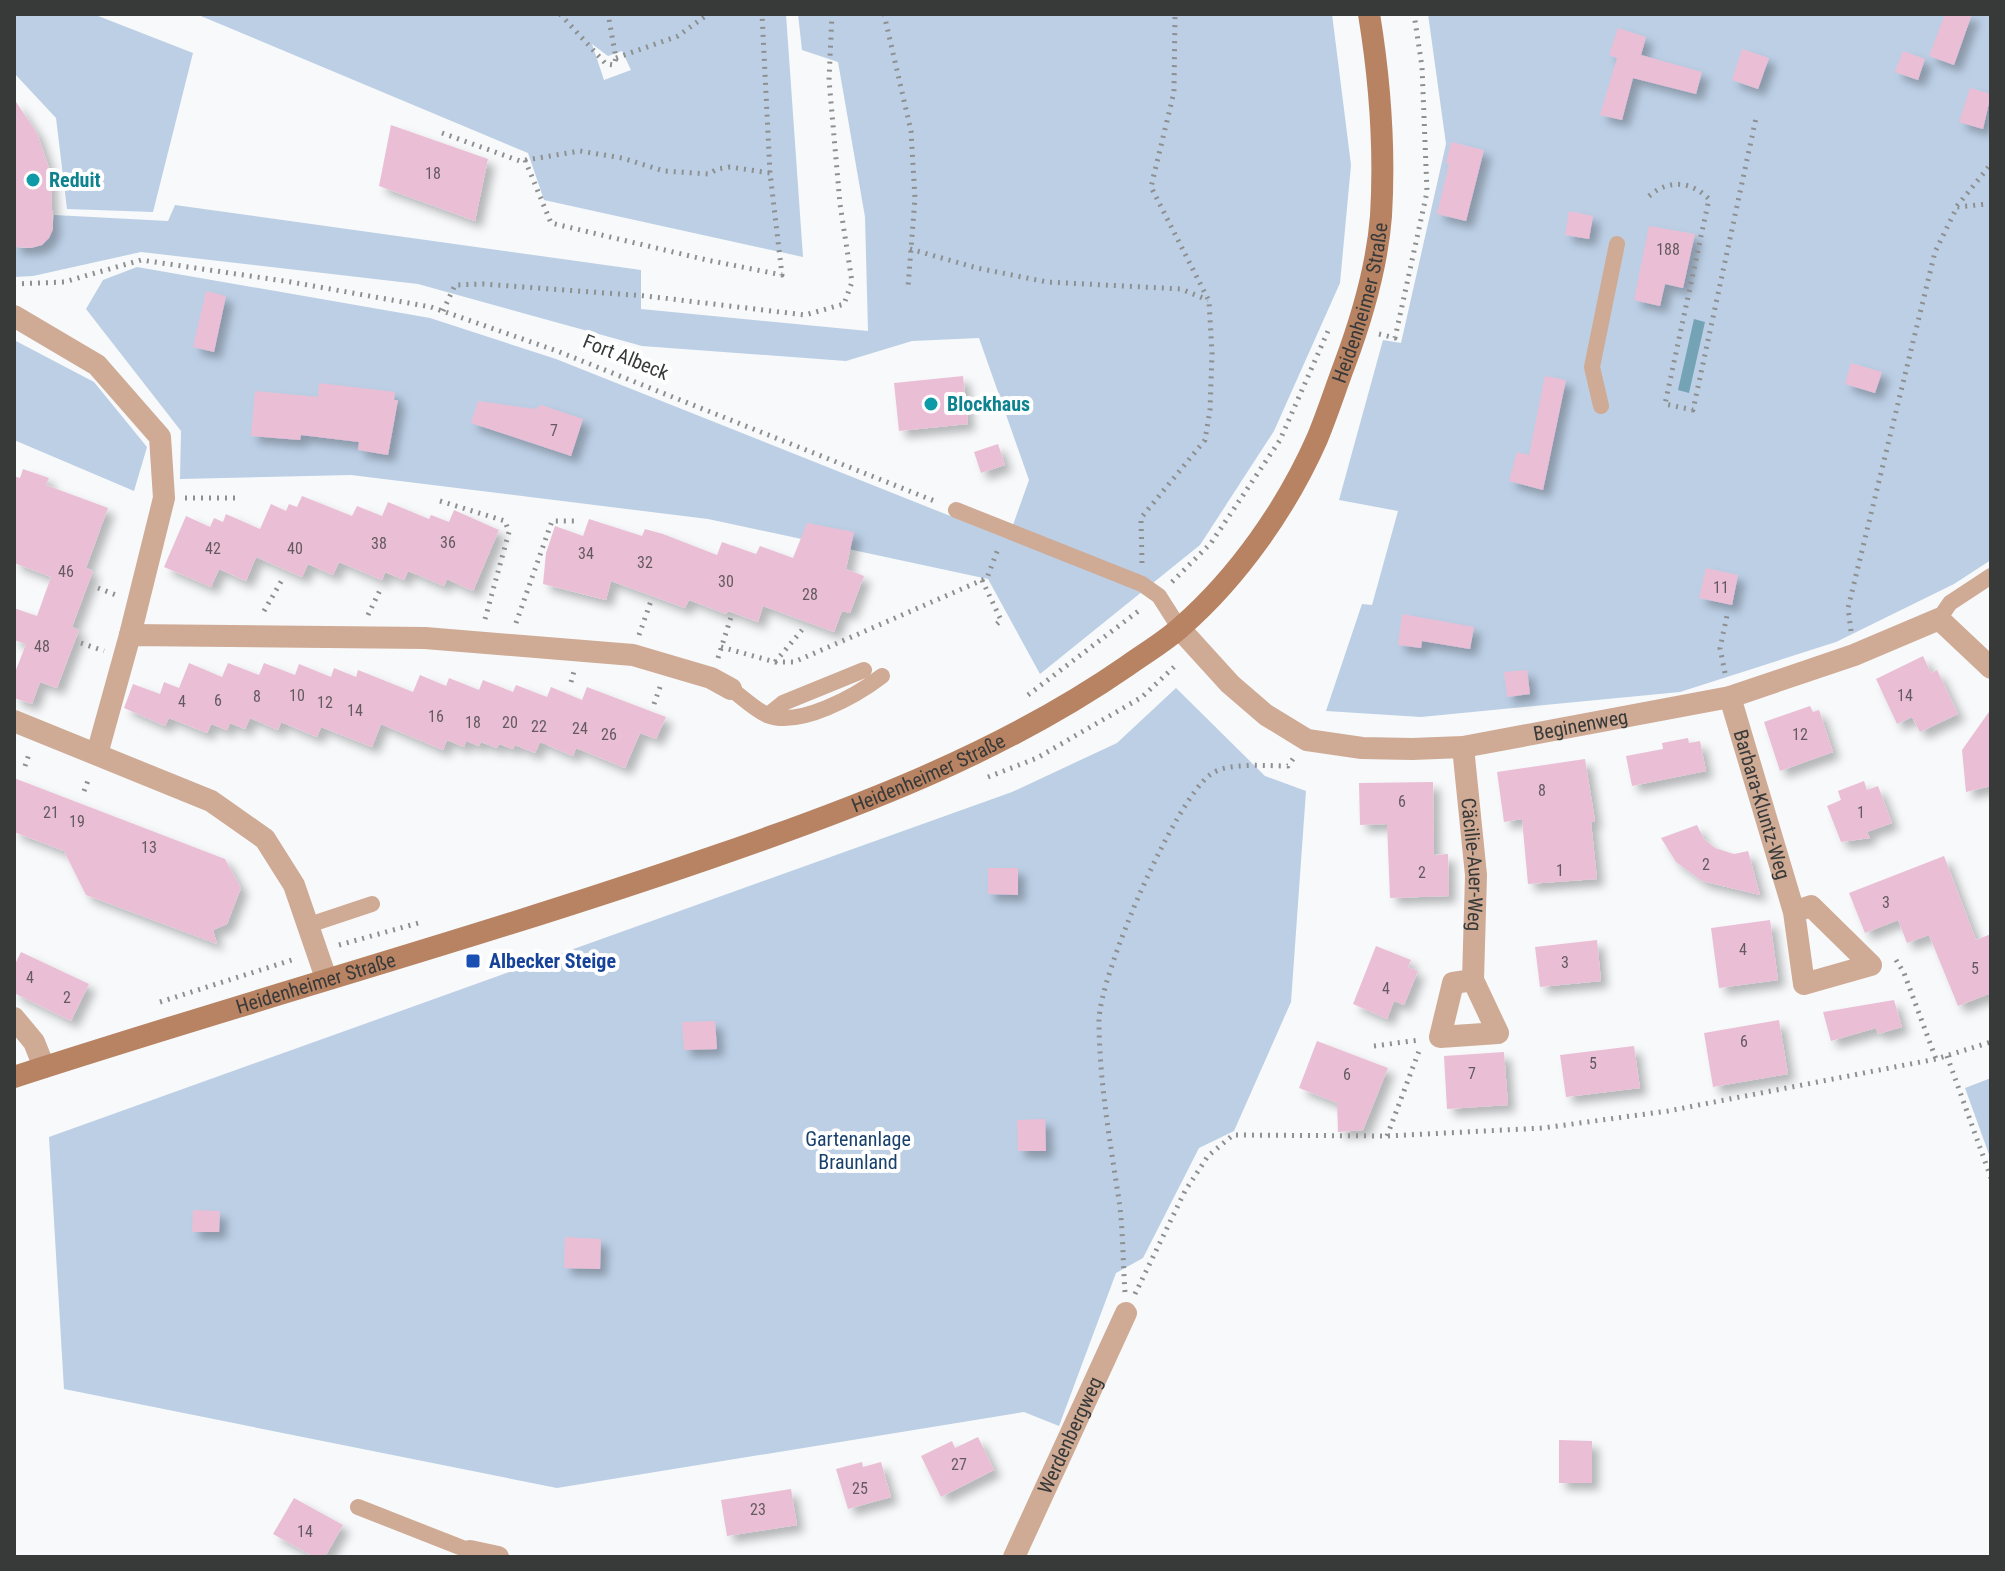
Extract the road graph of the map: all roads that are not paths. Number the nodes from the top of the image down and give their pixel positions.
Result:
1 (1369, 14) edge
2 (1617, 244) dead end
3 (14, 316) edge
4 (1601, 406) dead end
5 (956, 510) road end
6 (1991, 576) edge
7 (1939, 619) junction
8 (1180, 629) junction
9 (130, 635) junction
10 (1991, 668) edge
11 (864, 670) dead end
12 (882, 676) dead end
13 (731, 689) joint
14 (1730, 697) junction
15 (768, 715) junction
16 (14, 721) edge
17 (1463, 747) junction
18 (97, 754) junction
19 (372, 904) dead end
20 (1794, 912) dead end
21 (309, 925) junction
22 (326, 978) junction
23 (1473, 980) junction
24 (14, 1018) edge
25 (44, 1067) junction
26 (14, 1077) edge
27 (1126, 1313) road end
28 (358, 1507) dead end
29 (469, 1554) edge
30 (498, 1557) edge
31 (1014, 1557) edge

1 - 8 main road, Heidenheimer Straße
2 - 4 lane
3 - 9 street
5 - 8 lane
6 - 7 lane
7 - 10 street
7 - 14 street, Beginenweg
8 - 17 street, Beginenweg
8 - 22 main road, Heidenheimer Straße
9 - 13 street
9 - 18 street
11 - 15 lane
12 - 15 lane
13 - 15 lane
14 - 17 street, Beginenweg
14 - 20 street, Barbara-Kluntz-Weg
16 - 18 street
17 - 23 street, Cäcilie-Auer-Weg
18 - 21 street
19 - 21 lane
21 - 22 street
22 - 25 main road, Heidenheimer Straße
23 - 23 street, Cäcilie-Auer-Weg
24 - 25 street
25 - 26 main road, Heidenheimer Straße
27 - 31 street, Werdenbergweg
28 - 29 lane
29 - 30 street

